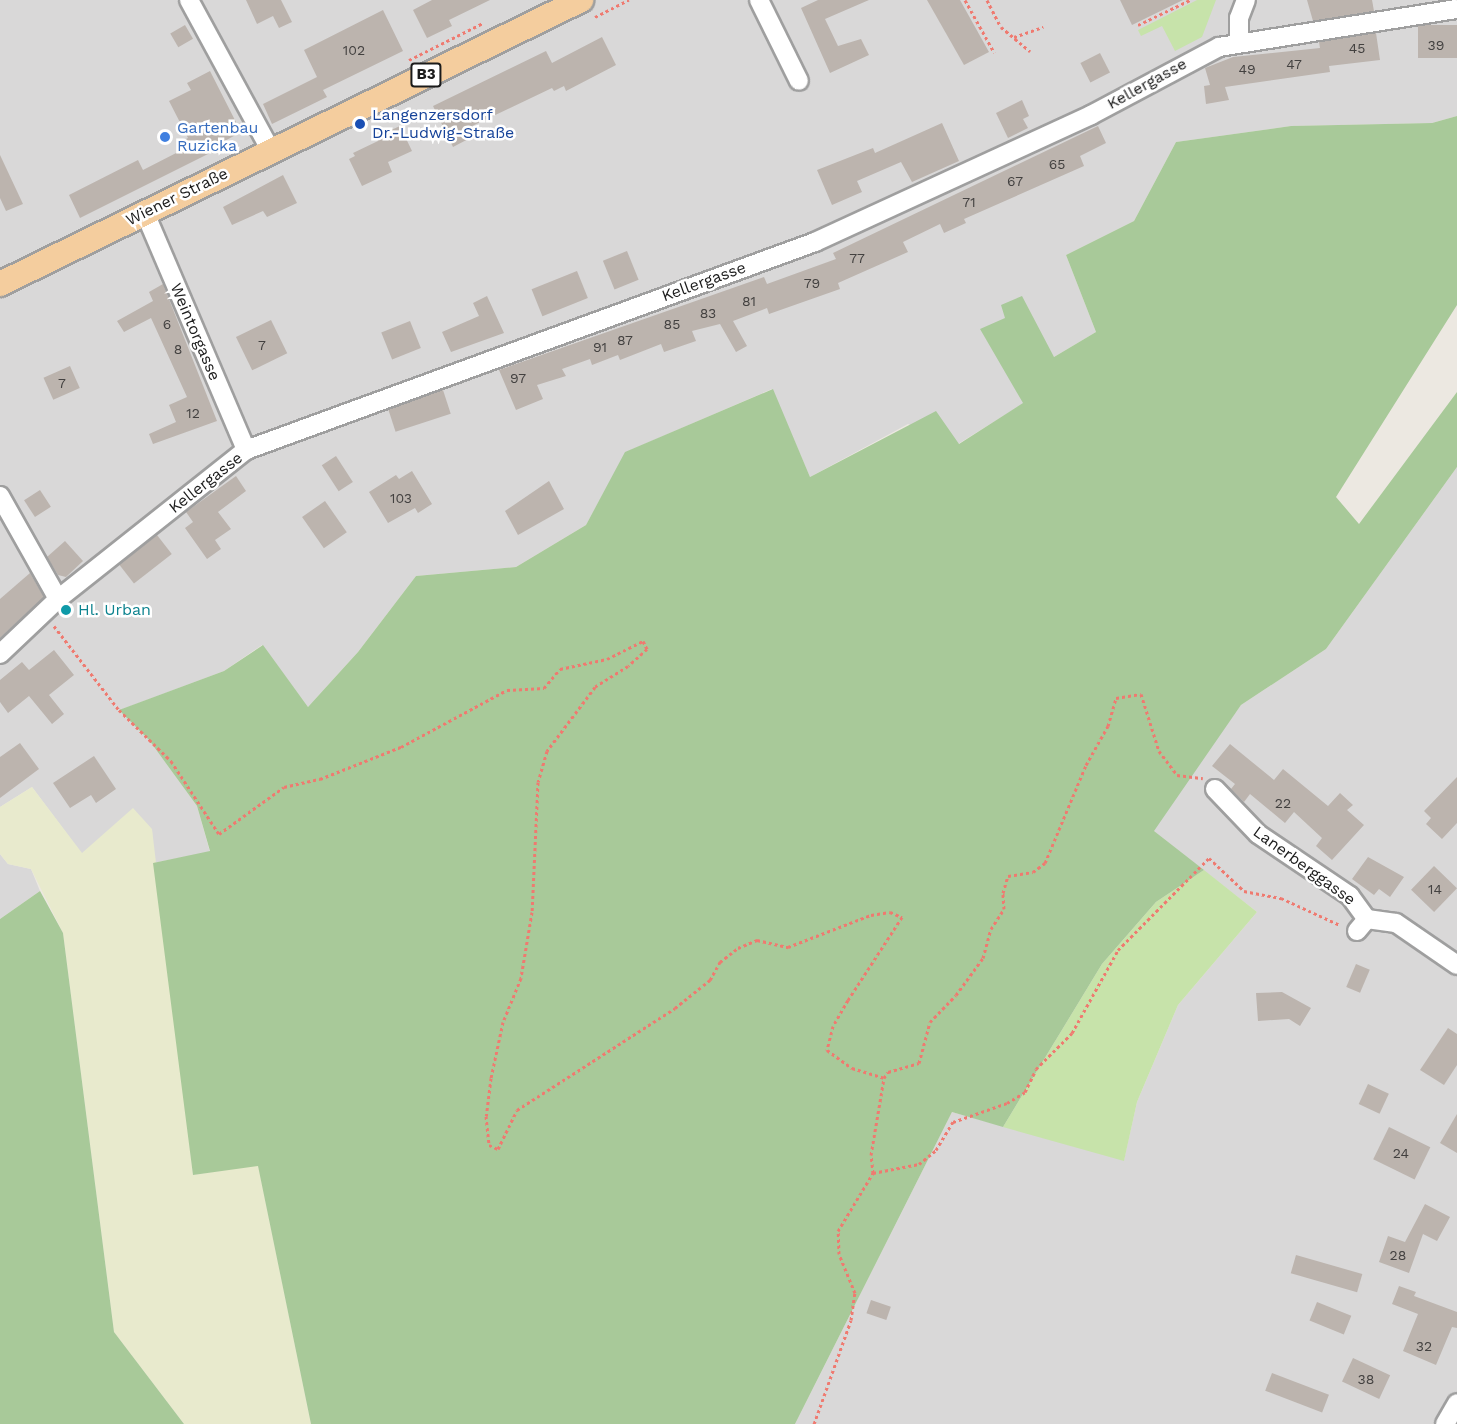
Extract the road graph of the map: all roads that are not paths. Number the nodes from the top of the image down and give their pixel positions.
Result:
1 (189, 0) edge
2 (582, 0) edge
3 (759, 0) edge
4 (1246, 0) edge
5 (1457, 9) edge
6 (1239, 43) junction
7 (799, 81) dead end
8 (271, 151) junction
9 (144, 213) junction
10 (0, 284) edge
11 (246, 450) junction
12 (0, 496) edge
13 (58, 599) junction
14 (0, 654) edge
15 (1215, 789) road end
16 (1457, 964) edge
17 (1457, 1403) edge
18 (1444, 1424) edge

1 - 8 street
2 - 8 main road, Wiener Straße / B3
3 - 7 street
4 - 6 street
5 - 6 street, Kellergasse
6 - 11 street, Kellergasse
8 - 9 main road, Wiener Straße / B3
9 - 10 main road, Wiener Straße / B3
9 - 11 street, Weintorgasse
11 - 13 street, Kellergasse
12 - 13 street
13 - 14 street, Kellergasse
15 - 16 street, Lanerberggasse
17 - 18 street

